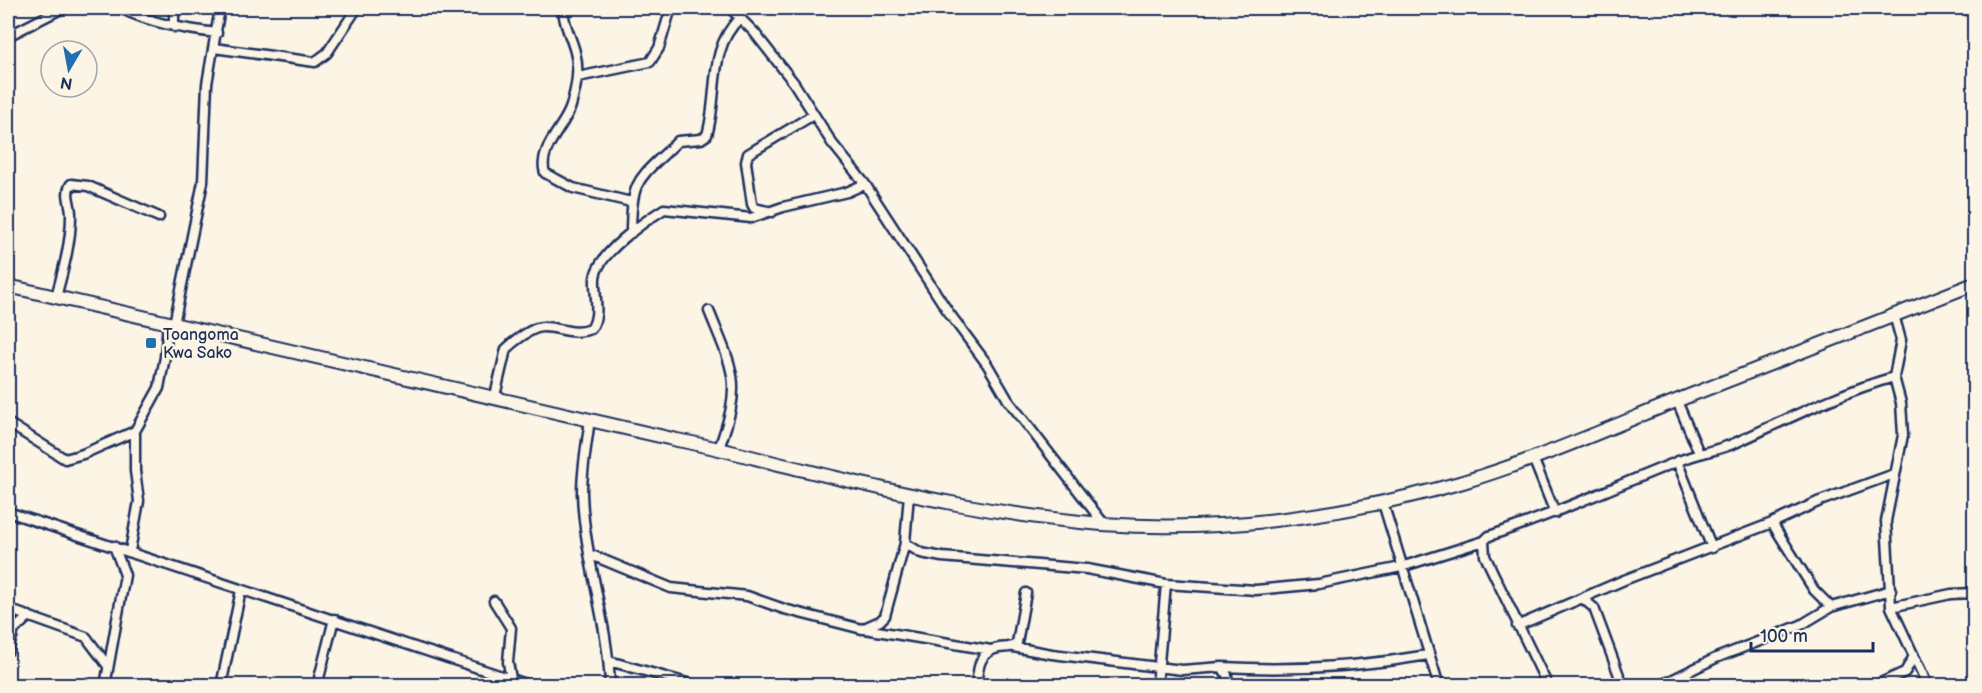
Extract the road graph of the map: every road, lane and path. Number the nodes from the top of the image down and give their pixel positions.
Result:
1 (63, 8) edge
2 (120, 8) edge
3 (174, 8) edge
4 (220, 8) edge
5 (357, 8) edge
6 (563, 8) edge
7 (671, 8) edge
8 (730, 8) edge
9 (1967, 8) edge
10 (1974, 16) edge
11 (740, 18) junction
12 (174, 27) junction
13 (217, 33) junction
14 (8, 36) edge
15 (214, 48) junction
16 (578, 77) junction
17 (813, 115) junction
18 (865, 184) junction
19 (631, 202) junction
20 (772, 212) junction
21 (159, 217) dead end
22 (631, 233) junction
23 (1974, 284) edge
24 (8, 286) edge
25 (56, 297) junction
26 (709, 311) dead end
27 (1894, 315) junction
28 (171, 323) junction
29 (1894, 377) junction
30 (495, 396) junction
31 (1677, 401) junction
32 (590, 419) junction
33 (8, 423) edge
34 (135, 431) junction
35 (719, 448) junction
36 (1699, 453) junction
37 (1533, 458) junction
38 (1677, 461) junction
39 (1894, 474) junction
40 (909, 494) junction
41 (1383, 503) junction
42 (8, 512) edge
43 (1555, 513) junction
44 (1772, 523) junction
45 (1104, 524) junction
46 (1484, 541) junction
47 (904, 543) junction
48 (114, 546) junction
49 (1712, 548) junction
50 (130, 551) junction
51 (589, 554) junction
52 (1401, 567) junction
53 (1167, 584) junction
54 (241, 590) junction
55 (1891, 590) junction
56 (1598, 591) junction
57 (1026, 593) dead end
58 (1974, 593) edge
59 (1582, 598) junction
60 (494, 602) dead end
61 (1831, 607) junction
62 (1891, 607) junction
63 (1594, 608) junction
64 (8, 609) edge
65 (29, 616) junction
66 (334, 619) junction
67 (1517, 626) junction
68 (862, 629) junction
69 (14, 630) junction
70 (1013, 647) junction
71 (991, 650) junction
72 (8, 651) edge
73 (1428, 655) junction
74 (1913, 658) junction
75 (609, 661) junction
76 (1158, 665) junction
77 (108, 666) junction
78 (1222, 667) junction
79 (512, 679) junction
80 (527, 685) edge
81 (105, 686) edge
82 (221, 686) edge
83 (317, 686) edge
84 (610, 686) edge
85 (698, 686) edge
86 (976, 686) edge
87 (1156, 686) edge
88 (1228, 686) edge
89 (1439, 686) edge
90 (1548, 686) edge
91 (1623, 686) edge
92 (1659, 686) edge
93 (1874, 686) edge
94 (1928, 686) edge

1 - 14 street
2 - 12 street
3 - 12 street
4 - 13 street
5 - 15 street
6 - 16 street
7 - 16 street
8 - 11 street
9 - 10 street
11 - 17 street
11 - 19 street
12 - 13 street
13 - 15 street
15 - 28 street
16 - 19 street
17 - 18 street
17 - 20 street
18 - 20 street
18 - 45 street
19 - 22 street
20 - 22 street
21 - 25 street
22 - 30 street
23 - 27 main road
24 - 25 main road
25 - 28 main road
26 - 35 street
27 - 29 street
27 - 31 main road
28 - 30 main road
28 - 34 street
29 - 36 street
29 - 39 street
30 - 32 main road
31 - 36 street
31 - 37 main road
32 - 35 main road
32 - 51 street
33 - 34 street
34 - 50 street
35 - 40 main road
36 - 38 street
37 - 41 main road
37 - 43 street
38 - 43 street
38 - 49 street
39 - 44 street
39 - 55 street
40 - 45 main road
40 - 47 street
41 - 45 main road
41 - 52 street
42 - 48 street
43 - 46 street
44 - 49 street
44 - 61 street
46 - 52 street
46 - 67 street
47 - 53 street
47 - 68 street
48 - 50 street
48 - 77 street
49 - 56 street
50 - 54 street
51 - 68 street
51 - 75 street
52 - 53 street
52 - 73 street
53 - 76 street
54 - 66 street
54 - 82 street
55 - 61 street
55 - 62 street
56 - 59 street
56 - 63 street
57 - 70 street
58 - 62 street
59 - 63 street
59 - 67 street
60 - 79 street
61 - 92 street
62 - 74 street
63 - 91 street
64 - 65 street
64 - 69 street
65 - 69 street
65 - 77 street
66 - 79 street
66 - 83 street
67 - 90 street
68 - 71 street
69 - 72 street
70 - 71 street
70 - 76 street
71 - 86 street
73 - 78 street
73 - 89 street
74 - 93 street
74 - 94 street
75 - 84 street
75 - 85 street
76 - 78 street
76 - 87 street
77 - 81 street
78 - 88 street
79 - 80 street

